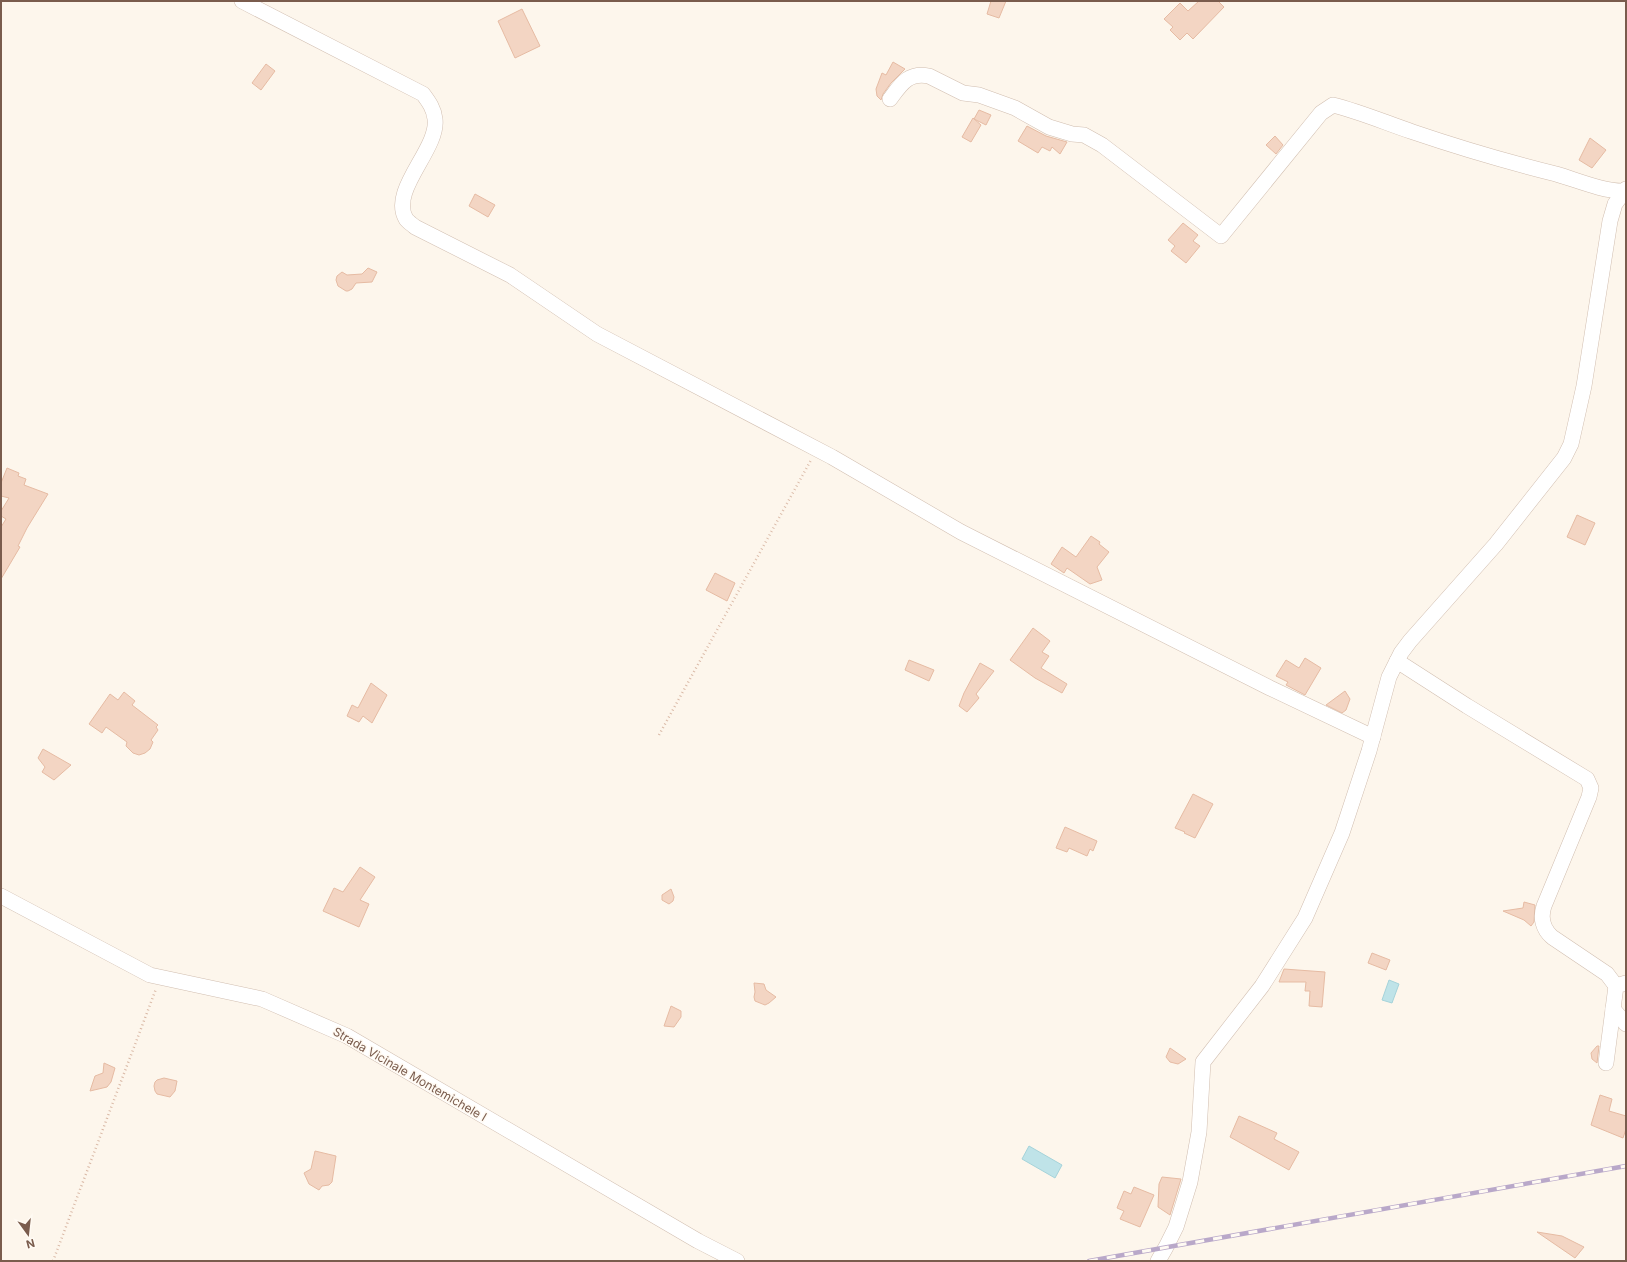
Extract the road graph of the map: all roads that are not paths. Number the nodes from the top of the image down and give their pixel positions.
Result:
1 (242, 1) edge
2 (890, 99) dead end
3 (1625, 190) edge
4 (1397, 661) junction
5 (1373, 737) junction
6 (1, 896) edge
7 (1621, 984) edge
8 (1613, 1009) junction
9 (1626, 1024) edge
10 (1606, 1063) dead end
11 (737, 1261) edge
12 (1158, 1261) edge

1 - 5 street
2 - 3 street
3 - 4 street
4 - 5 street
4 - 7 street
5 - 12 street
6 - 11 street, Strada Vicinale Montemichele I
7 - 8 street
8 - 9 street
8 - 10 street

